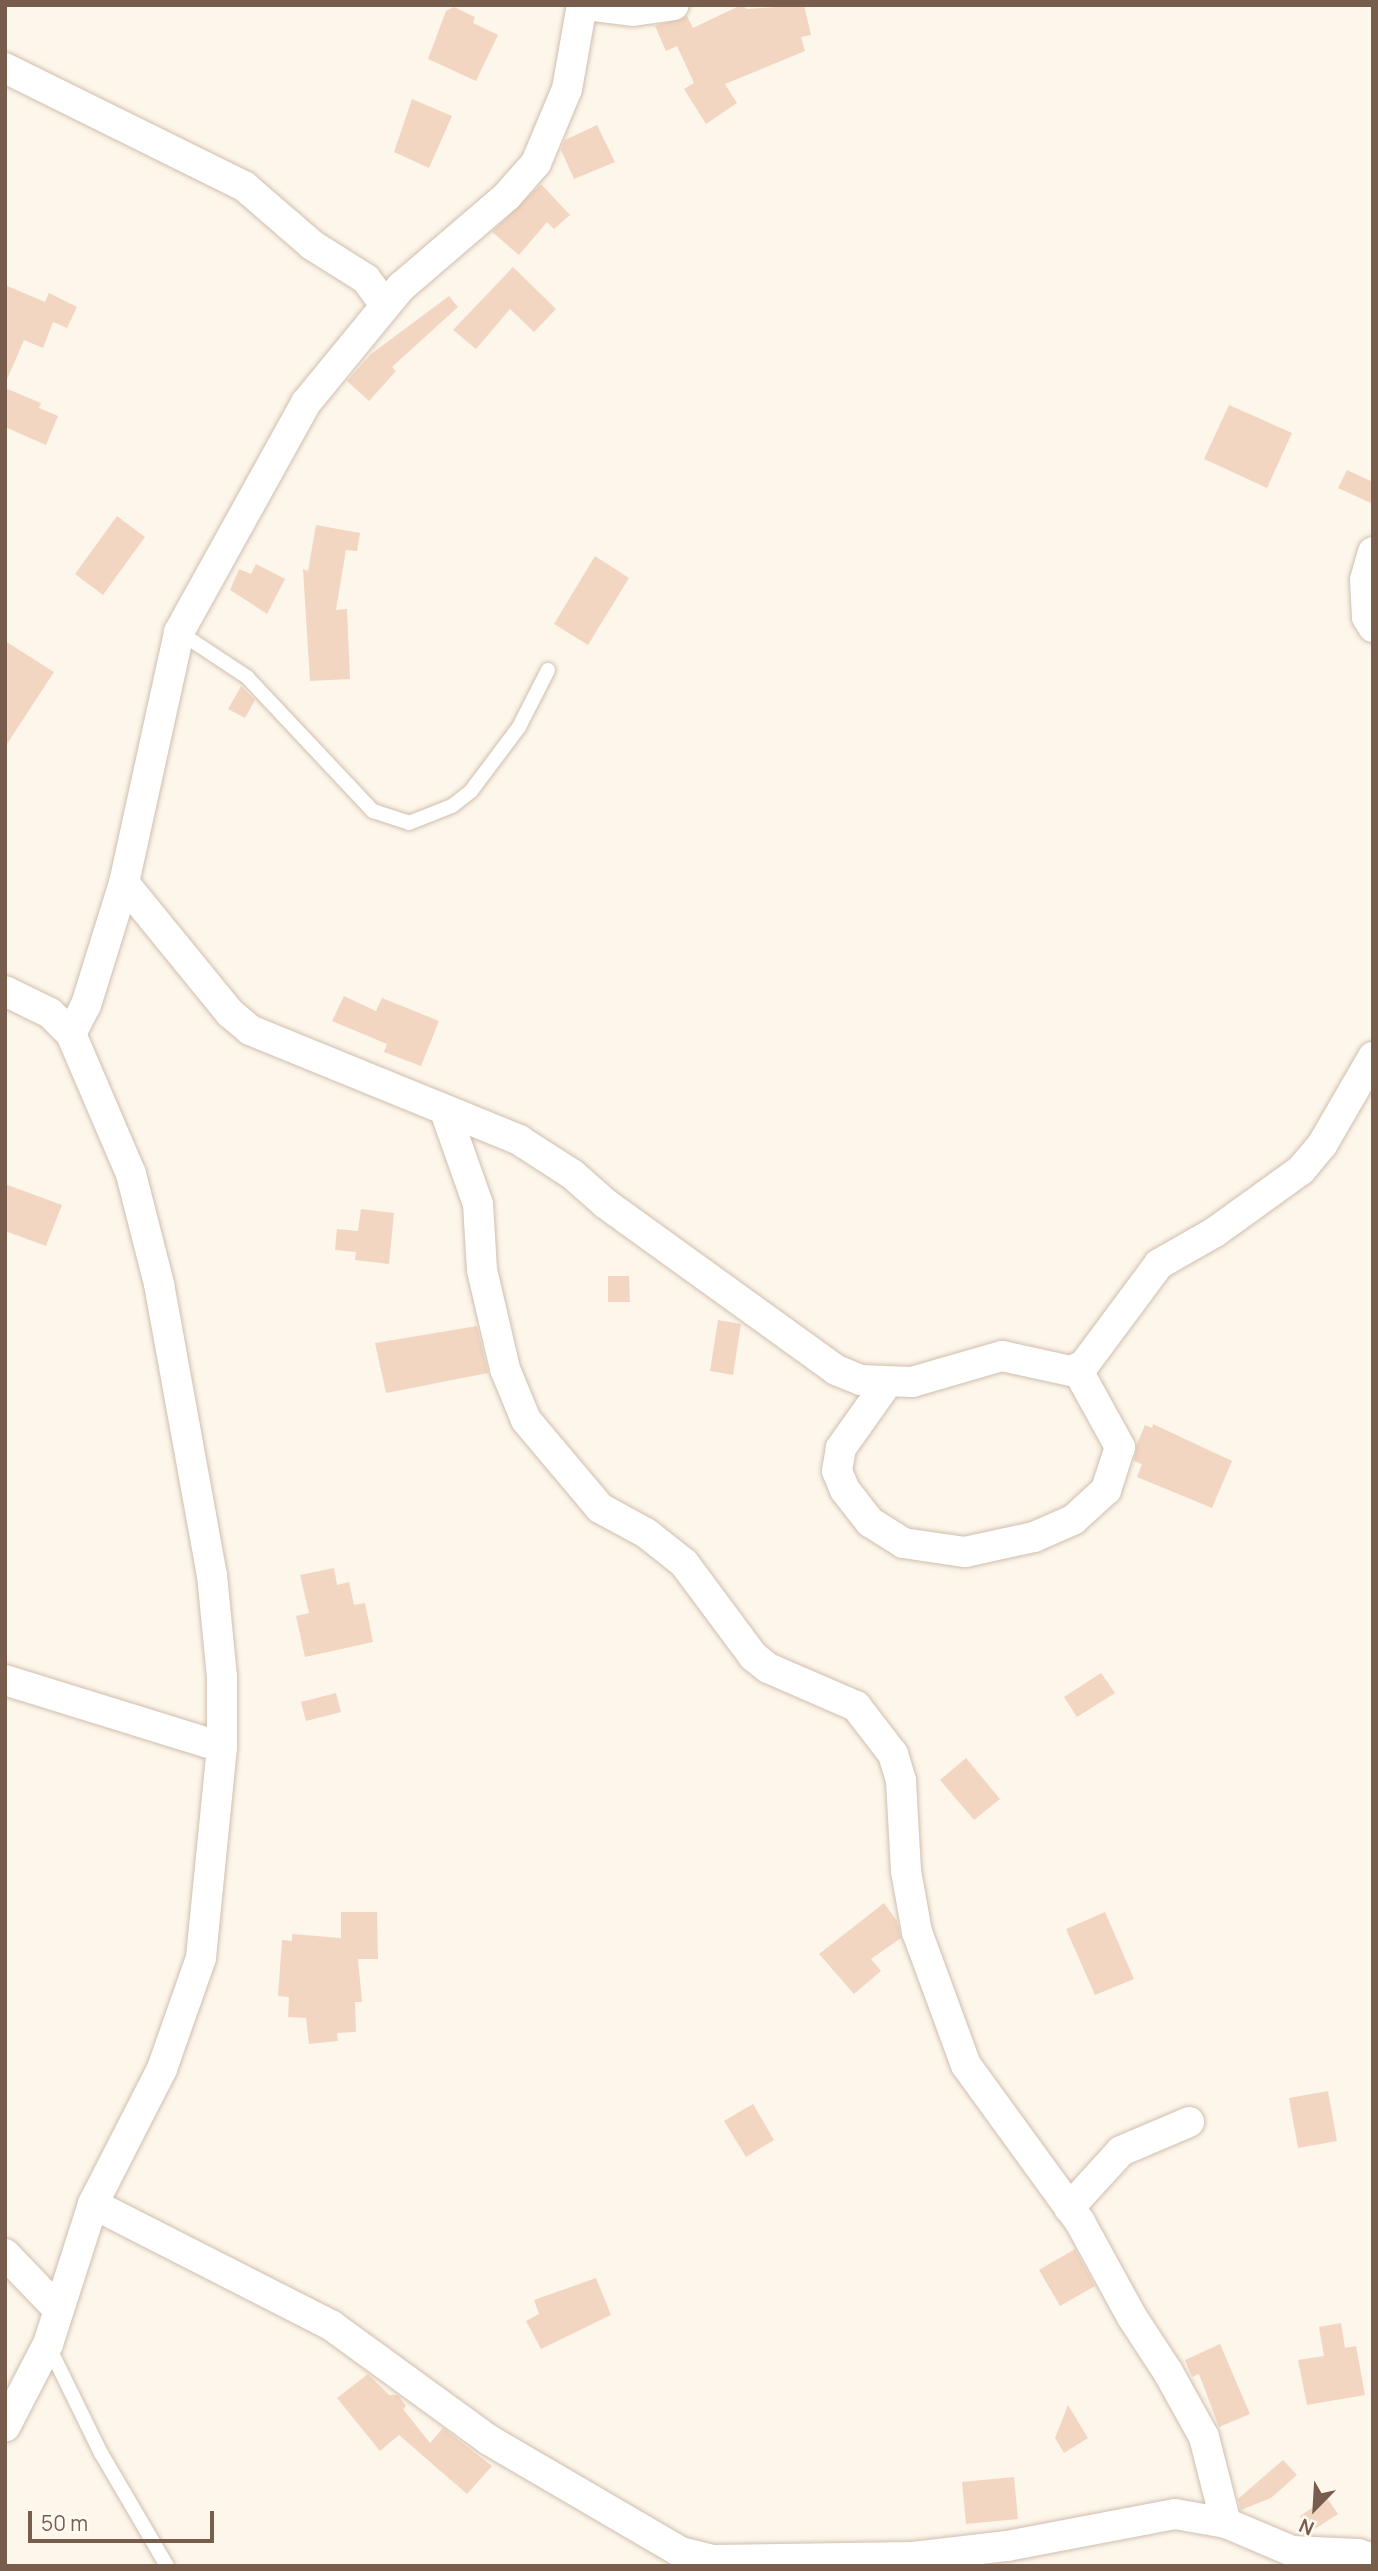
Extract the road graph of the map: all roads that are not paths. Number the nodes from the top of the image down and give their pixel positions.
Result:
1 (584, 5) edge
2 (674, 5) edge
3 (5, 68) edge
4 (385, 306) junction
5 (1373, 552) edge
6 (1373, 627) edge
7 (179, 632) junction
8 (548, 670) dead end
9 (124, 883) junction
10 (5, 991) edge
11 (71, 1034) junction
12 (1373, 1057) edge
13 (445, 1111) junction
14 (1077, 1368) junction
15 (887, 1383) junction
16 (5, 1681) edge
17 (222, 1747) junction
18 (1189, 2122) dead end
19 (93, 2204) junction
20 (1069, 2208) junction
21 (5, 2254) edge
22 (57, 2308) junction
23 (48, 2344) junction
24 (5, 2427) edge
25 (1226, 2522) junction
26 (1373, 2559) edge
27 (716, 2563) edge
28 (167, 2566) edge

1 - 2 street
1 - 4 street
3 - 4 street
4 - 7 street
5 - 6 street
7 - 8 lane
7 - 9 street
9 - 11 street
9 - 13 street
10 - 11 street
11 - 17 street
12 - 14 street
13 - 15 street
13 - 20 street
14 - 15 street
14 - 15 street
16 - 17 street
17 - 19 street
18 - 20 street
19 - 22 street
19 - 27 street
20 - 25 street
21 - 22 street
22 - 23 street
23 - 24 street
23 - 28 lane
25 - 26 street
25 - 27 street

